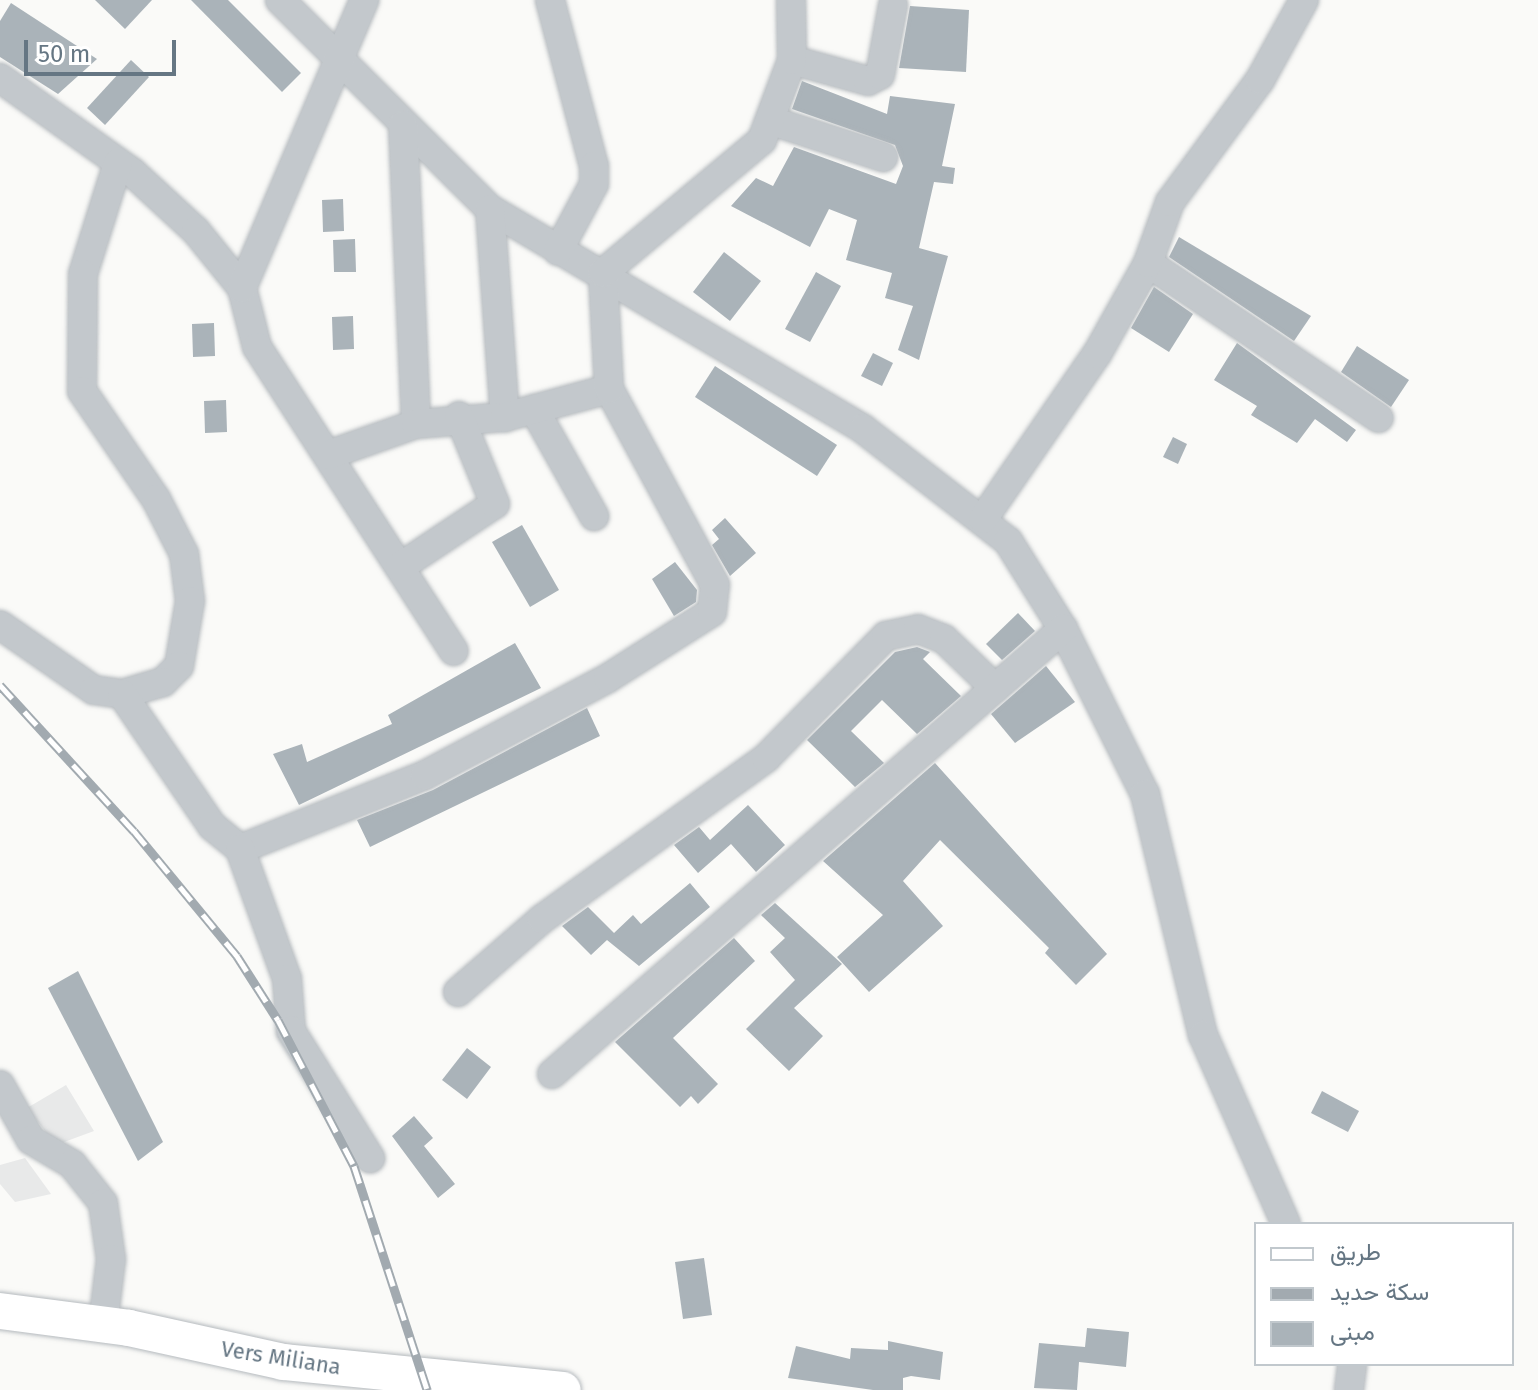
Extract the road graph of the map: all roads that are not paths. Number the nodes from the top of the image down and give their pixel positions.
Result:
1 (280, 0) edge
2 (364, 0) edge
3 (550, 0) edge
4 (791, 0) edge
5 (1304, 0) edge
6 (893, 5) dead end
7 (342, 57) junction
8 (792, 60) junction
9 (0, 78) edge
10 (772, 121) junction
11 (403, 125) junction
12 (883, 157) dead end
13 (118, 163) junction
14 (490, 209) junction
15 (558, 251) junction
16 (1148, 263) junction
17 (603, 273) junction
18 (242, 288) junction
19 (609, 389) junction
20 (534, 409) junction
21 (459, 416) junction
22 (505, 417) junction
23 (1379, 418) dead end
24 (416, 424) junction
25 (328, 455) junction
26 (594, 516) dead end
27 (983, 519) junction
28 (400, 567) junction
29 (0, 625) edge
30 (1063, 629) junction
31 (454, 651) dead end
32 (995, 688) junction
33 (122, 694) junction
34 (240, 849) junction
35 (458, 992) dead end
36 (552, 1074) dead end
37 (0, 1085) edge
38 (370, 1158) dead end
39 (1285, 1222) edge
40 (0, 1311) edge
41 (103, 1324) junction
42 (1352, 1366) edge
43 (339, 1379) edge
44 (563, 1390) edge
45 (1349, 1390) edge

1 - 7 street
2 - 7 street
3 - 15 street
4 - 8 street
5 - 16 street
6 - 8 street
7 - 11 street
7 - 18 street
8 - 10 street
9 - 13 street
10 - 12 street
10 - 17 street
11 - 14 street
11 - 24 street
13 - 18 street
13 - 33 street
14 - 15 street
14 - 22 street
15 - 17 street
16 - 23 street
16 - 27 street
17 - 19 street
17 - 27 street
18 - 25 street
19 - 20 street
19 - 34 street
20 - 22 street
20 - 26 street
21 - 22 street
21 - 24 street
21 - 28 street
24 - 25 street
25 - 28 street
27 - 30 street
28 - 31 street
29 - 33 street
30 - 32 street
30 - 39 street
32 - 35 street
32 - 36 street
33 - 34 street
34 - 38 street
37 - 41 street
40 - 41 main road, Vers Miliana
41 - 43 main road, Vers Miliana
42 - 45 street
43 - 44 main road, Vers Miliana

